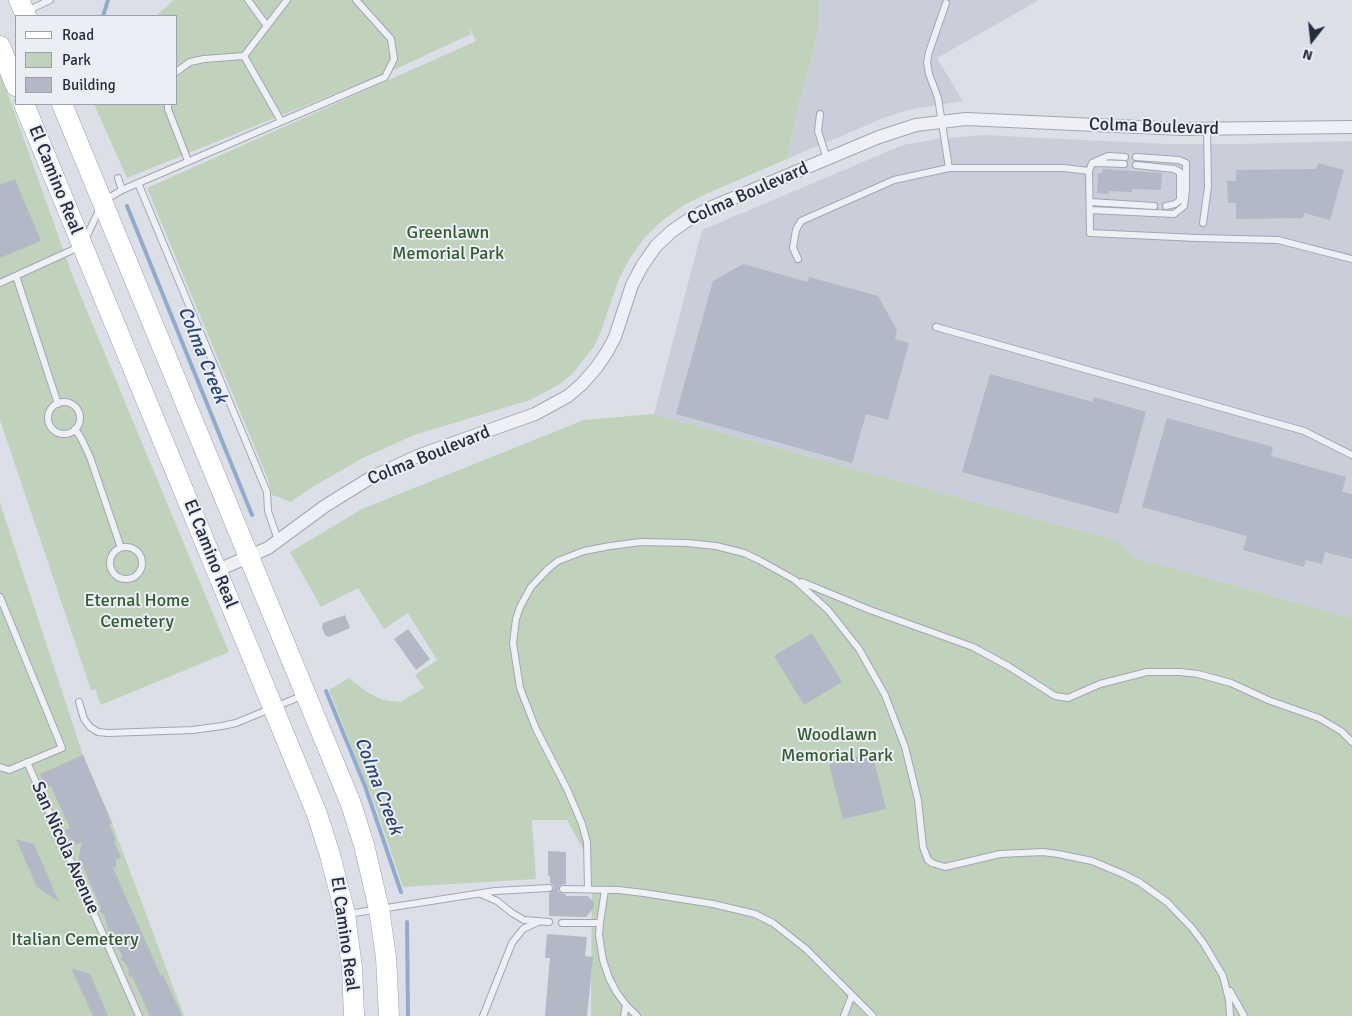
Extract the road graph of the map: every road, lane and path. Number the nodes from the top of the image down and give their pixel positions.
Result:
1 (50, 0) edge
2 (248, 0) edge
3 (287, 0) edge
4 (356, 0) edge
5 (946, 3) dead end
6 (23, 10) edge
7 (267, 26) junction
8 (5, 50) edge
9 (244, 56) junction
10 (178, 71) edge
11 (15, 83) edge
12 (24, 105) edge
13 (62, 105) edge
14 (168, 105) edge
15 (820, 114) dead end
16 (281, 121) junction
17 (942, 121) junction
18 (1352, 127) edge
19 (1207, 129) junction
20 (1125, 157) dead end
21 (1136, 157) dead end
22 (827, 159) junction
23 (188, 161) junction
24 (1092, 162) junction
25 (1124, 164) dead end
26 (1136, 165) dead end
27 (949, 168) junction
28 (1089, 171) junction
29 (118, 178) dead end
30 (138, 183) junction
31 (122, 190) junction
32 (102, 202) junction
33 (1090, 202) junction
34 (1154, 206) dead end
35 (1166, 206) dead end
36 (1090, 210) junction
37 (1203, 223) dead end
38 (82, 246) junction
39 (798, 259) dead end
40 (1352, 259) edge
41 (16, 276) junction
42 (0, 283) edge
43 (936, 327) dead end
44 (58, 404) junction
45 (75, 429) junction
46 (1352, 455) edge
47 (278, 540) junction
48 (121, 548) junction
49 (249, 557) junction
50 (216, 570) junction
51 (788, 575) junction
52 (0, 597) edge
53 (306, 694) junction
54 (79, 702) dead end
55 (273, 708) junction
56 (1352, 742) edge
57 (27, 762) junction
58 (0, 768) edge
59 (549, 888) dead end
60 (563, 889) dead end
61 (588, 889) junction
62 (605, 890) junction
63 (480, 893) junction
64 (379, 909) junction
65 (345, 914) junction
66 (538, 922) junction
67 (549, 922) dead end
68 (562, 922) dead end
69 (600, 923) junction
70 (1223, 976) junction
71 (852, 995) junction
72 (626, 1005) junction
73 (139, 1016) edge
74 (354, 1016) edge
75 (389, 1016) edge
76 (483, 1016) edge
77 (624, 1016) edge
78 (637, 1016) edge
79 (844, 1016) edge
80 (873, 1016) edge
81 (1230, 1016) edge
82 (1244, 1016) edge

1 - 6 lane
2 - 7 lane
3 - 7 lane
4 - 16 lane
5 - 17 lane
7 - 9 lane
8 - 11 main road
9 - 10 lane
9 - 16 lane
12 - 38 main road, El Camino Real
13 - 32 main road, El Camino Real
14 - 23 lane
15 - 22 lane
16 - 23 lane
17 - 19 street, Colma Boulevard
17 - 22 street, Colma Boulevard
17 - 27 lane
18 - 19 street, Colma Boulevard
19 - 37 lane
20 - 24 lane
21 - 36 lane
22 - 47 street, Colma Boulevard
23 - 30 lane
24 - 25 lane
24 - 28 lane
26 - 35 lane
27 - 28 lane
27 - 39 lane
28 - 33 lane
29 - 31 lane
30 - 31 lane
30 - 47 lane
31 - 32 lane
32 - 38 lane
32 - 49 main road, El Camino Real
33 - 34 lane
33 - 36 lane
36 - 40 lane
38 - 41 lane
38 - 50 main road, El Camino Real
41 - 42 lane
41 - 44 lane
43 - 46 lane
44 - 45 lane
44 - 45 lane
45 - 48 lane
47 - 49 street, Colma Boulevard
48 - 48 lane
49 - 50 street, Colma Boulevard
49 - 53 main road, El Camino Real
50 - 55 main road, El Camino Real
51 - 56 lane
51 - 61 lane
51 - 70 lane
52 - 57 lane
53 - 55 lane
53 - 64 main road, El Camino Real
54 - 55 lane
55 - 65 main road, El Camino Real
57 - 58 lane
57 - 73 lane, San Nicola Avenue
59 - 63 lane
60 - 61 lane
61 - 62 lane
62 - 69 lane
62 - 71 lane
63 - 64 lane
63 - 66 lane
64 - 65 lane
64 - 75 main road, El Camino Real
65 - 74 main road, El Camino Real
66 - 67 lane
66 - 76 lane
68 - 69 lane
69 - 72 lane
70 - 81 lane
70 - 82 lane
71 - 79 lane
71 - 80 lane
72 - 77 lane
72 - 78 lane

